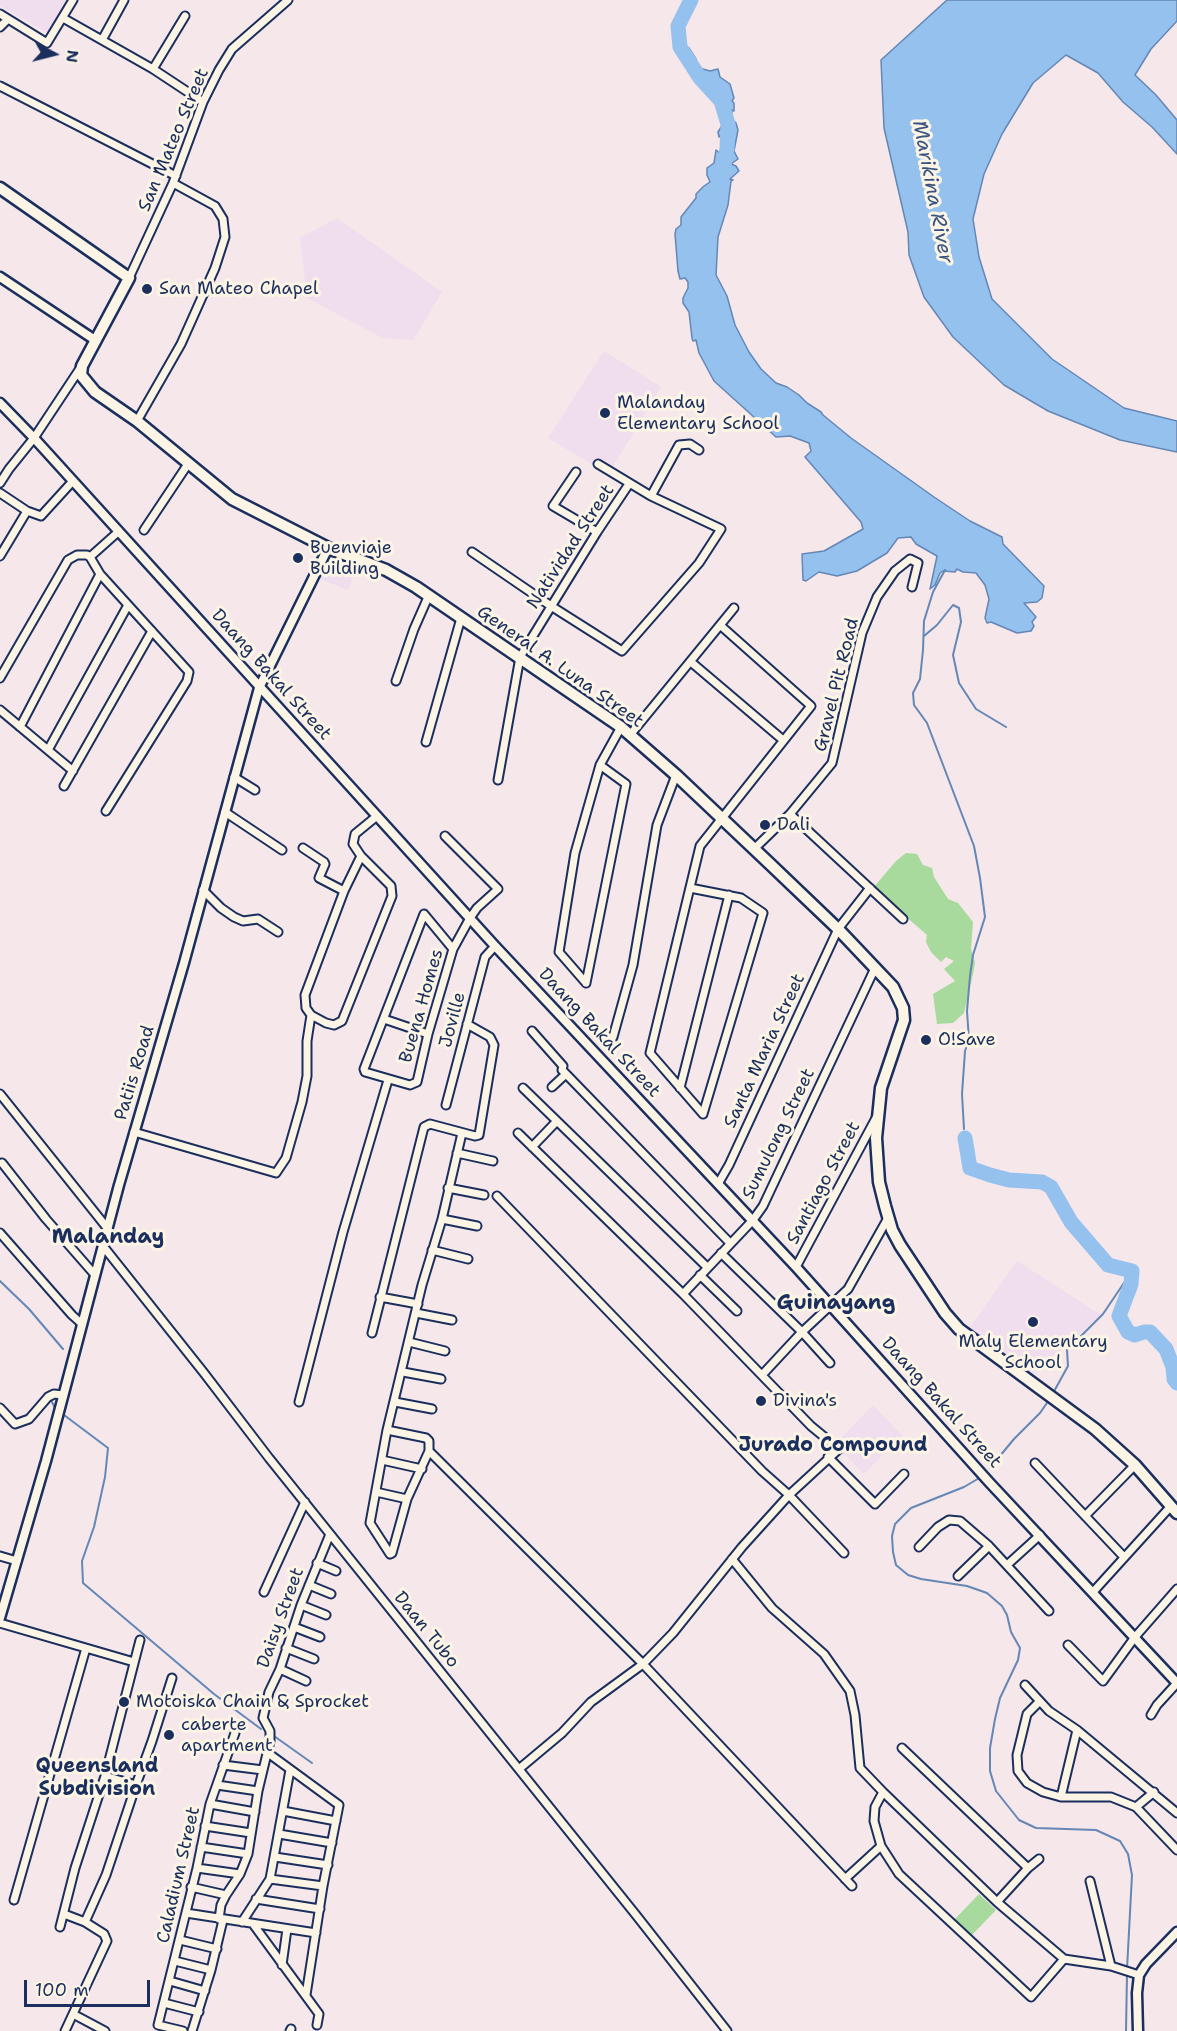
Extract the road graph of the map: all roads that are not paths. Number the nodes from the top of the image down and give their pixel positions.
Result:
1 (73, 0) edge
2 (124, 0) edge
3 (288, 0) edge
4 (0, 14) edge
5 (185, 16) dead end
6 (63, 18) junction
7 (8, 19) junction
8 (0, 27) edge
9 (102, 40) junction
10 (153, 69) junction
11 (0, 86) edge
12 (203, 102) junction
13 (175, 180) junction
14 (0, 188) edge
15 (0, 277) edge
16 (129, 278) junction
17 (95, 340) junction
18 (82, 366) junction
19 (0, 403) edge
20 (137, 422) junction
21 (34, 438) junction
22 (699, 450) dead end
23 (188, 464) junction
24 (598, 464) dead end
25 (576, 472) dead end
26 (72, 482) junction
27 (0, 483) edge
28 (629, 484) junction
29 (0, 493) edge
30 (651, 496) junction
31 (27, 511) junction
32 (144, 530) dead end
33 (118, 532) junction
34 (597, 532) junction
35 (327, 548) junction
36 (472, 552) dead end
37 (0, 556) edge
38 (90, 557) junction
39 (100, 574) junction
40 (912, 587) dead end
41 (429, 595) junction
42 (128, 605) junction
43 (551, 606) junction
44 (734, 608) dead end
45 (461, 618) junction
46 (720, 625) junction
47 (152, 631) junction
48 (520, 657) junction
49 (691, 662) junction
50 (0, 678) edge
51 (396, 681) dead end
52 (260, 688) junction
53 (0, 710) edge
54 (20, 726) junction
55 (626, 731) junction
56 (783, 740) junction
57 (426, 742) dead end
58 (48, 750) junction
59 (600, 765) junction
60 (73, 771) junction
61 (676, 775) junction
62 (234, 777) junction
63 (498, 780) dead end
64 (64, 786) dead end
65 (255, 790) dead end
66 (106, 812) dead end
67 (225, 812) junction
68 (790, 814) junction
69 (377, 816) junction
70 (722, 819) junction
71 (445, 836) dead end
72 (303, 848) dead end
73 (754, 849) junction
74 (282, 850) dead end
75 (361, 856) junction
76 (690, 888) junction
77 (870, 888) junction
78 (203, 891) junction
79 (344, 891) junction
80 (729, 895) junction
81 (470, 918) junction
82 (903, 920) dead end
83 (838, 929) junction
84 (278, 932) dead end
85 (495, 946) junction
86 (453, 949) junction
87 (875, 968) junction
88 (311, 1015) junction
89 (384, 1019) junction
90 (467, 1024) junction
91 (532, 1031) dead end
92 (428, 1034) junction
93 (613, 1037) dead end
94 (566, 1074) junction
95 (388, 1080) junction
96 (552, 1087) dead end
97 (523, 1088) dead end
98 (680, 1088) junction
99 (0, 1094) edge
100 (446, 1105) dead end
101 (878, 1114) junction
102 (556, 1122) junction
103 (135, 1132) junction
104 (462, 1133) junction
105 (518, 1133) dead end
106 (532, 1147) junction
107 (457, 1153) junction
108 (493, 1161) dead end
109 (2, 1163) dead end
110 (718, 1184) junction
111 (448, 1188) junction
112 (484, 1195) dead end
113 (497, 1196) dead end
114 (888, 1218) junction
115 (442, 1219) junction
116 (753, 1220) junction
117 (477, 1227) dead end
118 (108, 1229) junction
119 (0, 1233) edge
120 (730, 1243) junction
121 (103, 1246) junction
122 (432, 1250) junction
123 (721, 1253) junction
124 (468, 1259) dead end
125 (707, 1267) junction
126 (796, 1267) junction
127 (95, 1275) junction
128 (700, 1275) junction
129 (683, 1294) junction
130 (380, 1297) junction
131 (418, 1304) junction
132 (831, 1305) junction
133 (737, 1311) dead end
134 (416, 1313) junction
135 (452, 1320) dead end
136 (82, 1324) junction
137 (802, 1332) junction
138 (372, 1333) dead end
139 (409, 1342) junction
140 (445, 1351) dead end
141 (830, 1363) dead end
142 (403, 1372) junction
143 (762, 1375) junction
144 (441, 1379) dead end
145 (63, 1395) junction
146 (299, 1402) dead end
147 (395, 1402) junction
148 (0, 1408) edge
149 (432, 1409) dead end
150 (387, 1430) junction
151 (429, 1451) junction
152 (828, 1457) junction
153 (382, 1460) junction
154 (1035, 1463) dead end
155 (1135, 1465) junction
156 (422, 1469) junction
157 (904, 1474) dead end
158 (376, 1492) junction
159 (789, 1495) junction
160 (407, 1499) junction
161 (305, 1502) junction
162 (1174, 1510) edge
163 (1085, 1516) junction
164 (330, 1534) junction
165 (1040, 1535) junction
166 (989, 1546) junction
167 (919, 1547) dead end
168 (844, 1552) dead end
169 (0, 1556) edge
170 (1124, 1557) junction
171 (732, 1559) junction
172 (17, 1561) junction
173 (317, 1563) junction
174 (1007, 1565) junction
175 (336, 1571) dead end
176 (957, 1576) dead end
177 (309, 1585) junction
178 (1177, 1589) edge
179 (264, 1592) dead end
180 (1093, 1592) junction
181 (331, 1594) dead end
182 (301, 1605) junction
183 (1049, 1611) dead end
184 (326, 1615) dead end
185 (0, 1620) edge
186 (294, 1627) junction
187 (320, 1637) dead end
188 (1135, 1637) junction
189 (140, 1640) dead end
190 (1068, 1645) dead end
191 (86, 1648) junction
192 (286, 1648) junction
193 (314, 1659) dead end
194 (134, 1662) junction
195 (643, 1664) junction
196 (280, 1669) junction
197 (172, 1678) dead end
198 (306, 1681) dead end
199 (1177, 1683) edge
200 (1025, 1685) dead end
201 (1039, 1702) junction
202 (1151, 1714) dead end
203 (1077, 1730) junction
204 (235, 1733) dead end
205 (902, 1748) dead end
206 (268, 1753) junction
207 (224, 1765) junction
208 (519, 1769) junction
209 (263, 1770) junction
210 (290, 1770) junction
211 (105, 1776) junction
212 (136, 1785) junction
213 (217, 1785) junction
214 (258, 1791) junction
215 (883, 1792) junction
216 (1154, 1792) junction
217 (1062, 1797) junction
218 (210, 1804) junction
219 (1136, 1807) junction
220 (255, 1812) junction
221 (283, 1812) junction
222 (1177, 1813) edge
223 (336, 1821) junction
224 (206, 1826) junction
225 (251, 1833) junction
226 (279, 1834) junction
227 (332, 1843) junction
228 (881, 1846) junction
229 (201, 1847) junction
230 (1177, 1850) edge
231 (248, 1854) junction
232 (275, 1857) junction
233 (1039, 1859) dead end
234 (328, 1865) junction
235 (197, 1868) junction
236 (1028, 1868) junction
237 (240, 1874) junction
238 (270, 1879) junction
239 (845, 1879) junction
240 (1090, 1881) dead end
241 (323, 1886) junction
242 (852, 1886) dead end
243 (191, 1887) junction
244 (226, 1894) junction
245 (256, 1899) junction
246 (14, 1900) dead end
247 (997, 1902) junction
248 (320, 1909) junction
249 (186, 1913) junction
250 (64, 1914) junction
251 (221, 1919) junction
252 (85, 1922) junction
253 (242, 1922) junction
254 (253, 1924) junction
255 (60, 1927) dead end
256 (288, 1929) junction
257 (316, 1933) junction
258 (1175, 1937) edge
259 (180, 1940) junction
260 (217, 1949) junction
261 (1064, 1959) junction
262 (175, 1961) junction
263 (282, 1965) junction
264 (1111, 1966) junction
265 (211, 1970) junction
266 (1139, 1975) junction
267 (170, 1982) junction
268 (205, 1991) junction
269 (306, 1995) junction
270 (164, 2003) junction
271 (199, 2012) junction
272 (73, 2014) junction
273 (317, 2025) dead end
274 (66, 2031) edge
275 (105, 2031) edge
276 (183, 2031) edge
277 (192, 2031) edge
278 (726, 2031) edge
279 (1138, 2031) edge

1 - 6 street
2 - 9 street
3 - 12 street, San Mateo Street
4 - 7 street
5 - 10 street
6 - 7 street
6 - 9 street
7 - 8 street
9 - 10 street
10 - 12 street
11 - 13 street
12 - 13 street, San Mateo Street
13 - 16 street, San Mateo Street
13 - 20 street
14 - 16 main road
15 - 17 street
16 - 17 main road
17 - 18 main road
18 - 20 main road, General A. Luna Street
18 - 21 street
19 - 21 street, Daang Bakal Street
20 - 23 main road, General A. Luna Street
21 - 26 street, Daang Bakal Street
21 - 27 street
22 - 30 street
23 - 32 street
23 - 35 main road, General A. Luna Street
24 - 28 street
25 - 34 street
26 - 31 street
26 - 33 street, Daang Bakal Street
28 - 30 street
28 - 34 street, Natividad Street
29 - 31 street
30 - 43 street
31 - 37 street
33 - 38 street
33 - 52 street, Daang Bakal Street
34 - 43 street, Natividad Street
35 - 41 main road, General A. Luna Street
35 - 52 street, Patiis Road
36 - 43 street
38 - 39 street
38 - 50 street
39 - 42 street
39 - 54 street
40 - 68 street, Gravel Pit Road
41 - 45 main road, General A. Luna Street
41 - 51 street
42 - 47 street
42 - 58 street
43 - 48 street, Natividad Street
44 - 46 street
45 - 48 main road, General A. Luna Street
45 - 57 street
46 - 49 street
46 - 56 street
47 - 60 street
47 - 66 street
48 - 55 main road, General A. Luna Street
48 - 63 street
49 - 55 street
49 - 56 street
52 - 62 street, Patiis Road
52 - 69 street, Daang Bakal Street
53 - 54 street
54 - 58 street
55 - 59 street
55 - 61 main road, General A. Luna Street
56 - 70 street
58 - 60 street
59 - 59 street
60 - 64 street
61 - 70 main road, General A. Luna Street
61 - 93 street
62 - 65 street
62 - 67 street, Patiis Road
67 - 74 street
67 - 78 street, Patiis Road
68 - 73 street, Gravel Pit Road
68 - 77 street
69 - 75 street
69 - 81 street, Daang Bakal Street
70 - 73 main road, General A. Luna Street
70 - 76 street
71 - 81 street, Buena Homes
72 - 79 street
73 - 83 main road, General A. Luna Street
75 - 79 street
75 - 88 street
76 - 80 street
76 - 98 street
77 - 82 street
77 - 83 street, Santa Maria Street
78 - 84 street
78 - 103 street, Patiis Road
79 - 88 street
80 - 98 street
80 - 98 street
81 - 85 street, Daang Bakal Street
81 - 86 street, Buena Homes
83 - 87 main road, General A. Luna Street
83 - 110 street, Santa Maria Street
85 - 90 street, Joville
85 - 110 street, Daang Bakal Street
86 - 89 street
86 - 92 street, Buena Homes
87 - 101 main road, General A. Luna Street
87 - 116 street, Sumulong Street
88 - 103 street
89 - 92 street
89 - 95 street, Buena Homes
90 - 100 street, Joville
90 - 104 street
91 - 94 street
92 - 95 street, Buena Homes
94 - 96 street
94 - 120 street
95 - 146 street
97 - 102 street
99 - 118 street
101 - 114 main road, General A. Luna Street
101 - 126 street, Santiago Street
102 - 106 street
102 - 125 street
103 - 118 street, Patiis Road
104 - 107 street
104 - 130 street
105 - 106 street
106 - 129 street
107 - 108 street
107 - 111 street
109 - 127 street
110 - 116 street, Daang Bakal Street
111 - 112 street
111 - 115 street
113 - 159 street
114 - 132 street
114 - 155 main road, General A. Luna Street
115 - 117 street
115 - 122 street
116 - 120 street, Sumulong Street
116 - 126 street, Daang Bakal Street
118 - 121 street, Patiis Road
119 - 136 street
120 - 123 street, Sumulong Street
121 - 127 street, Patiis Road
121 - 161 street, Daan Tubo
122 - 124 street
122 - 131 street
123 - 125 street, Sumulong Street
123 - 137 street
125 - 128 street, Sumulong Street
126 - 132 street, Daang Bakal Street
127 - 136 street, Patiis Road
128 - 129 street, Sumulong Street
128 - 133 street
129 - 143 street
130 - 131 street
130 - 138 street
131 - 134 street
132 - 137 street
132 - 165 street, Daang Bakal Street
134 - 135 street
134 - 139 street
136 - 145 street, Patiis Road
137 - 141 street
137 - 143 street
139 - 140 street
139 - 142 street
142 - 144 street
142 - 147 street
143 - 152 street
145 - 148 street
145 - 172 street, Patiis Road
147 - 149 street
147 - 150 street
150 - 151 street
150 - 153 street
151 - 156 street
151 - 195 street
152 - 157 street
152 - 159 street
153 - 156 street
153 - 158 street
154 - 163 street
155 - 162 main road, General A. Luna Street
155 - 163 street
156 - 160 street
158 - 160 street
158 - 160 street
159 - 168 street
159 - 171 street
161 - 164 street, Daan Tubo
161 - 179 street
162 - 170 street
163 - 170 street
164 - 173 street, Daisy Street
164 - 208 street, Daan Tubo
165 - 174 street
165 - 180 street, Daang Bakal Street
166 - 167 street
166 - 174 street
166 - 176 street
169 - 172 street
170 - 180 street
171 - 195 street
171 - 215 street
172 - 185 street, Patiis Road
173 - 175 street
173 - 177 street, Daisy Street
174 - 183 street
177 - 181 street
177 - 182 street, Daisy Street
178 - 188 street
180 - 188 street, Daang Bakal Street
182 - 184 street
182 - 186 street, Daisy Street
185 - 191 street
186 - 187 street
186 - 192 street, Daisy Street
188 - 190 street
188 - 199 street, Daang Bakal Street
189 - 194 street
191 - 194 street
191 - 246 street
192 - 193 street
192 - 196 street, Daisy Street
194 - 211 street
195 - 208 street
195 - 239 street
196 - 198 street
196 - 206 street, Daisy Street
197 - 212 street
199 - 202 street
200 - 201 street
201 - 203 street
201 - 217 street
203 - 216 street
203 - 217 street
204 - 207 street, Caladium Street
205 - 236 street
206 - 209 street, Daisy Street
206 - 210 street
207 - 209 street
207 - 213 street, Caladium Street
208 - 278 street, Daan Tubo
209 - 214 street, Daisy Street
210 - 221 street
210 - 223 street
211 - 212 street
211 - 250 street
212 - 252 street
213 - 214 street
213 - 218 street, Caladium Street
214 - 220 street, Daisy Street
215 - 228 street
215 - 247 street
216 - 219 street
216 - 222 street
217 - 219 street
218 - 220 street
218 - 224 street, Caladium Street
219 - 230 street
220 - 225 street, Daisy Street
221 - 223 street
221 - 226 street
223 - 227 street
224 - 225 street
224 - 229 street, Caladium Street
225 - 231 street, Daisy Street
226 - 227 street
226 - 232 street
227 - 234 street
228 - 239 street
228 - 261 street
229 - 231 street
229 - 235 street, Caladium Street
231 - 237 street, Daisy Street
232 - 234 street
232 - 238 street
233 - 236 street
234 - 241 street
235 - 237 street
235 - 243 street, Caladium Street
236 - 247 street
237 - 244 street, Daisy Street
238 - 241 street
238 - 245 street
239 - 242 street
240 - 264 street
241 - 248 street
243 - 244 street
243 - 249 street, Caladium Street
244 - 251 street, Daisy Street
245 - 248 street
245 - 253 street
247 - 261 street
248 - 257 street
249 - 251 street
249 - 259 street, Caladium Street
250 - 252 street
250 - 255 street
251 - 253 street
251 - 260 street, Daisy Street
252 - 272 street
253 - 254 street
254 - 256 street
254 - 263 street
256 - 257 street
256 - 263 street
257 - 269 street
258 - 266 street
259 - 260 street
259 - 262 street, Caladium Street
260 - 265 street, Daisy Street
261 - 264 street
262 - 265 street
262 - 267 street, Caladium Street
263 - 269 street
264 - 266 street
265 - 268 street, Daisy Street
266 - 279 street
267 - 268 street
267 - 270 street, Caladium Street
268 - 271 street, Daisy Street
269 - 273 street
270 - 271 street
270 - 276 street, Caladium Street
271 - 277 street, Daisy Street
272 - 274 street
272 - 275 street

